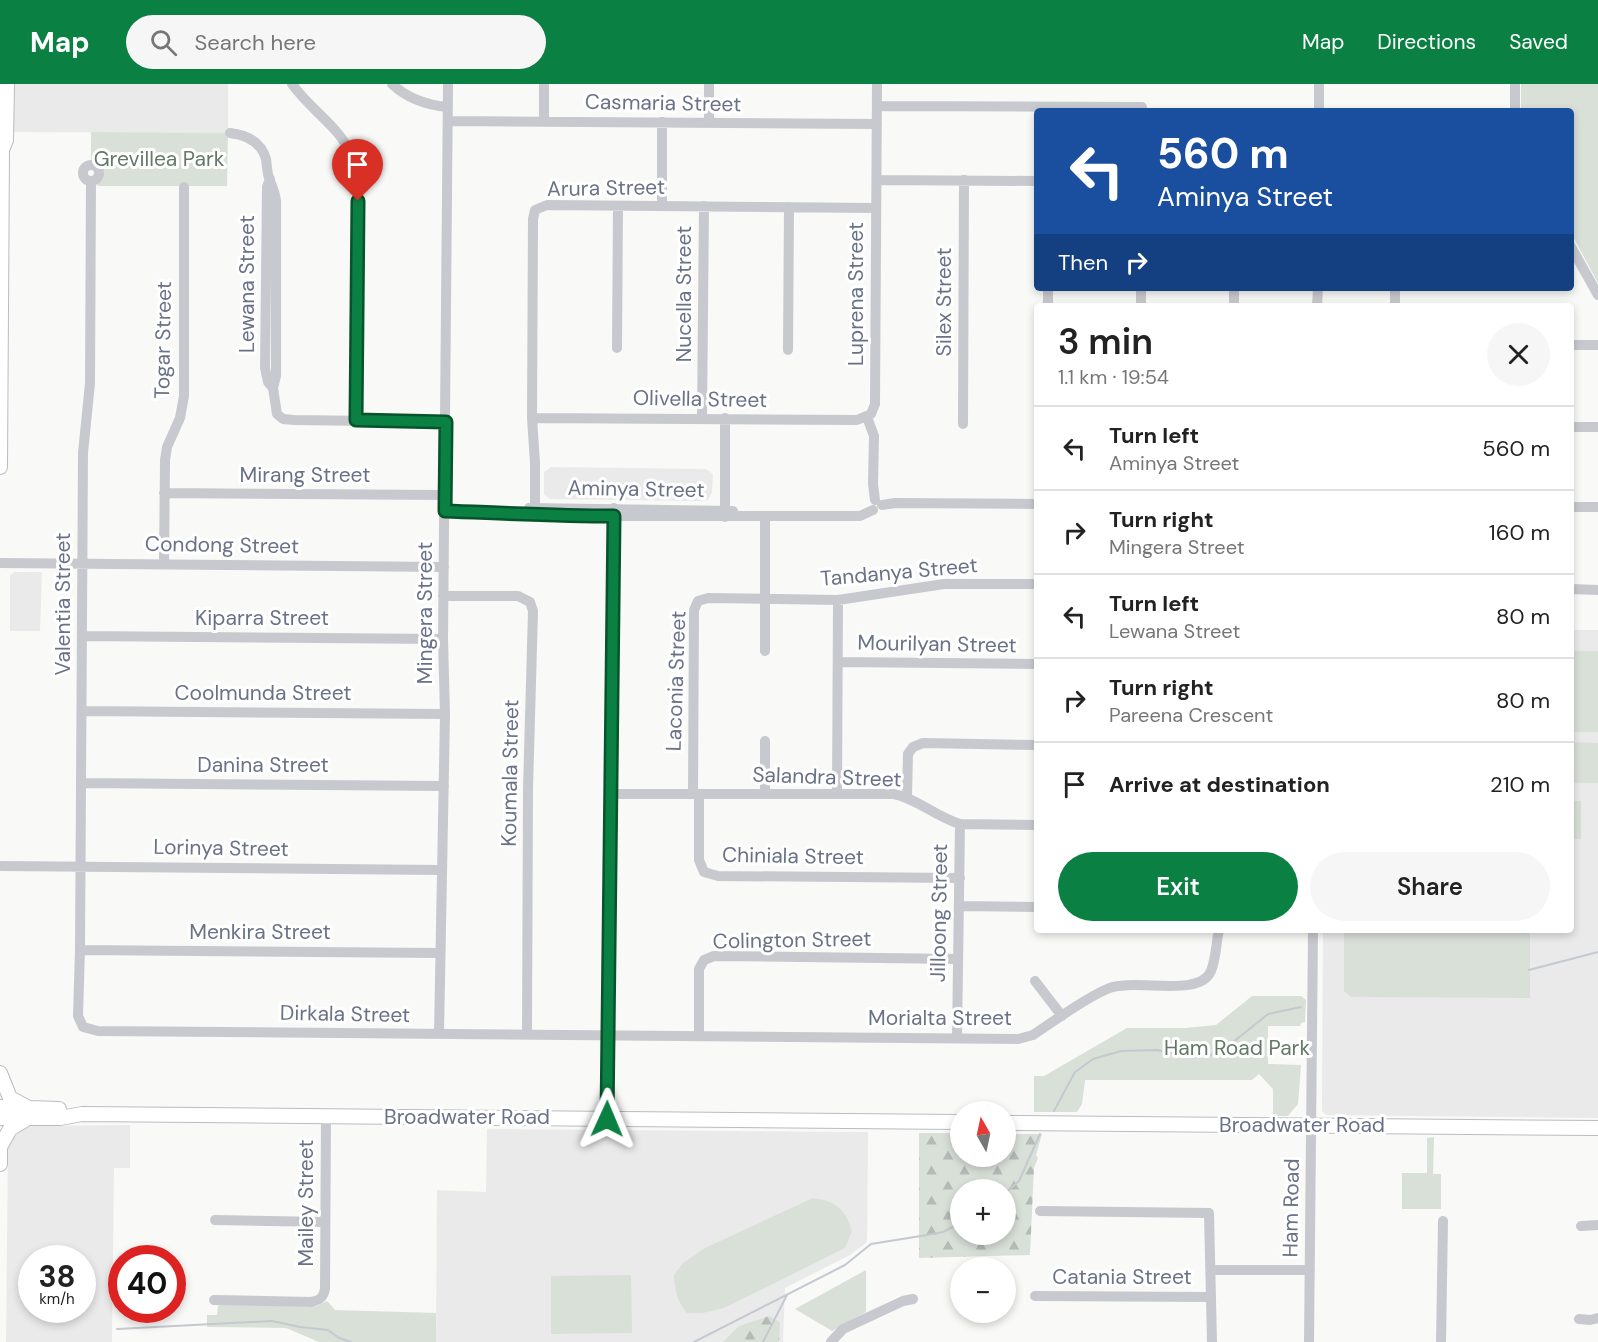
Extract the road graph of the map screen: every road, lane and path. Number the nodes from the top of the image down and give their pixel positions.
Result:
1 (7, 84) edge
2 (292, 84) edge
3 (392, 84) edge
4 (448, 84) edge
5 (544, 84) edge
6 (710, 84) edge
7 (877, 84) edge
8 (1319, 84) edge
9 (1515, 84) edge
10 (877, 106) junction
11 (448, 107) junction
12 (1142, 107) dead end
13 (1319, 108) edge
14 (1515, 108) edge
15 (448, 121) junction
16 (544, 121) junction
17 (662, 122) junction
18 (709, 122) junction
19 (877, 124) junction
20 (230, 133) dead end
21 (1, 147) edge
22 (876, 180) junction
23 (964, 180) junction
24 (91, 181) dead end
25 (1034, 181) edge
26 (184, 187) dead end
27 (618, 206) junction
28 (662, 206) junction
29 (704, 206) junction
30 (789, 207) junction
31 (876, 208) junction
32 (1574, 252) edge
33 (1598, 295) edge
34 (1574, 345) edge
35 (1598, 345) edge
36 (616, 348) dead end
37 (788, 350) dead end
38 (0, 378) edge
39 (867, 417) junction
40 (532, 418) junction
41 (702, 418) junction
42 (725, 418) junction
43 (356, 420) junction
44 (446, 422) junction
45 (963, 424) dead end
46 (1574, 427) edge
47 (1598, 427) edge
48 (0, 466) edge
49 (164, 493) junction
50 (445, 495) junction
51 (1034, 504) edge
52 (876, 505) junction
53 (1574, 507) edge
54 (1598, 507) edge
55 (445, 511) junction
56 (535, 511) junction
57 (614, 512) junction
58 (725, 514) junction
59 (765, 516) junction
60 (0, 563) edge
61 (82, 564) junction
62 (164, 564) junction
63 (444, 567) junction
64 (1034, 584) edge
65 (1574, 590) edge
66 (1598, 590) edge
67 (443, 596) junction
68 (765, 599) junction
69 (838, 600) junction
70 (82, 636) junction
71 (443, 639) junction
72 (765, 651) dead end
73 (838, 662) junction
74 (1034, 664) edge
75 (82, 711) junction
76 (445, 714) junction
77 (765, 741) dead end
78 (1034, 745) edge
79 (81, 783) junction
80 (444, 786) junction
81 (611, 794) junction
82 (696, 794) junction
83 (765, 794) junction
84 (837, 794) junction
85 (907, 797) junction
86 (960, 824) junction
87 (1034, 825) edge
88 (0, 866) edge
89 (80, 866) junction
90 (441, 870) junction
91 (960, 878) junction
92 (959, 906) junction
93 (1034, 907) edge
94 (1218, 933) edge
95 (1313, 933) edge
96 (80, 950) junction
97 (440, 953) junction
98 (958, 959) junction
99 (1035, 981) dead end
100 (1062, 1016) junction
101 (83, 1027) joint
102 (439, 1034) junction
103 (527, 1034) junction
104 (608, 1035) junction
105 (699, 1036) junction
106 (957, 1038) junction
107 (0, 1073) edge
108 (0, 1107) edge
109 (30, 1113) junction
110 (326, 1117) junction
111 (607, 1119) junction
112 (0, 1120) edge
113 (950, 1122) edge
114 (1016, 1123) edge
115 (1312, 1125) junction
116 (1598, 1128) edge
117 (0, 1147) edge
118 (0, 1164) edge
119 (1040, 1210) dead end
120 (215, 1220) dead end
121 (1443, 1221) dead end
122 (325, 1222) junction
123 (1581, 1226) dead end
124 (1598, 1226) edge
125 (1211, 1270) junction
126 (1310, 1270) junction
127 (1035, 1296) dead end
128 (1209, 1297) junction
129 (912, 1299) dead end
130 (214, 1300) dead end
131 (1579, 1318) dead end
132 (1598, 1318) edge
133 (831, 1342) edge
134 (1212, 1342) edge
135 (1309, 1342) edge
136 (1442, 1342) edge

1 - 21 main road
2 - 43 street
3 - 11 street
4 - 11 street, Mingera Street
5 - 16 street
6 - 18 street
7 - 10 street, Luprena Street
8 - 13 street
9 - 14 street
10 - 12 street
10 - 19 street, Luprena Street
11 - 15 street, Mingera Street
15 - 16 street, Casmaria Street
15 - 44 street, Mingera Street
16 - 17 street, Casmaria Street
17 - 18 street, Casmaria Street
17 - 28 street
18 - 19 street, Casmaria Street
19 - 22 street, Luprena Street
20 - 43 street, Lewana Street
21 - 38 main road
22 - 23 street
22 - 31 street, Luprena Street
23 - 25 street
23 - 45 street, Silex Street
24 - 61 street, Valentia Street
26 - 49 street, Togar Street
27 - 28 street, Arura Street
27 - 36 street
27 - 40 street, Arura Street
28 - 29 street, Arura Street
29 - 30 street, Arura Street
29 - 41 street, Nucella Street
30 - 31 street, Arura Street
30 - 37 street
31 - 39 street, Luprena Street
32 - 33 street
34 - 35 street
38 - 48 main road
39 - 42 street, Olivella Street
39 - 52 street, Luprena Street
40 - 41 street, Olivella Street
40 - 56 street, Arura Street
41 - 42 street, Olivella Street
42 - 58 street
43 - 44 street, Lewana Street
44 - 50 street, Mingera Street
46 - 47 street
49 - 50 street, Mirang Street
49 - 62 street, Togar Street
50 - 55 street, Mingera Street
51 - 52 street, Aminya Street
52 - 59 street, Aminya Street
53 - 54 street
55 - 56 street, Aminya Street
55 - 63 street, Mingera Street
56 - 57 street, Aminya Street
57 - 58 street, Aminya Street
57 - 81 street
58 - 59 street, Aminya Street
59 - 68 street
60 - 61 street, Condong Street
61 - 62 street, Condong Street
61 - 70 street, Valentia Street
62 - 63 street, Condong Street
63 - 67 street, Mingera Street
64 - 69 street, Tandanya Street
65 - 66 street
67 - 71 street, Mingera Street
67 - 103 street, Koumala Street
68 - 69 street, Tandanya Street
68 - 72 street
68 - 82 street, Laconia Street
69 - 73 street
70 - 71 street, Kiparra Street
70 - 75 street, Valentia Street
71 - 76 street, Mingera Street
73 - 74 street, Mourilyan Street
73 - 84 street
75 - 76 street, Coolmunda Street
75 - 79 street, Valentia Street
76 - 80 street, Mingera Street
77 - 83 street
78 - 85 street
79 - 80 street, Danina Street
79 - 89 street, Valentia Street
80 - 90 street, Mingera Street
81 - 82 street, Salandra Street
81 - 104 street
82 - 83 street, Salandra Street
82 - 91 street, Chiniala Street
83 - 84 street, Salandra Street
84 - 85 street, Salandra Street
85 - 86 street, Salandra Street
86 - 87 street, Salandra Street
86 - 91 street, Jilloong Street
88 - 89 street, Lorinya Street
89 - 90 street, Lorinya Street
89 - 96 street, Valentia Street
90 - 97 street, Mingera Street
91 - 92 street, Jilloong Street
92 - 93 street
92 - 98 street, Jilloong Street
94 - 100 street, Morialta Street
95 - 115 street, Ham Road
96 - 97 street, Menkira Street
96 - 101 street, Valentia Street
97 - 102 street, Mingera Street
98 - 105 street, Colington Street
98 - 106 street, Jilloong Street
99 - 100 street
100 - 106 street, Morialta Street
101 - 102 street, Dirkala Street
102 - 103 street, Dirkala Street
103 - 104 street, Dirkala Street
104 - 105 street, Morialta Street
104 - 111 street
105 - 106 street, Morialta Street
107 - 109 main road
108 - 109 main road, Broadwater Road
109 - 110 main road, Broadwater Road
109 - 112 main road, Broadwater Road
109 - 117 main road
110 - 111 main road, Broadwater Road
110 - 122 street, Mailey Street
111 - 113 main road, Broadwater Road
112 - 117 main road
114 - 115 main road, Broadwater Road
115 - 116 main road, Broadwater Road
115 - 126 street, Ham Road
117 - 118 main road
119 - 125 street
120 - 122 street
121 - 136 street
122 - 130 street, Mailey Street
123 - 124 street
125 - 126 street
125 - 128 street
126 - 135 street, Ham Road
127 - 128 street, Catania Street
128 - 134 street
129 - 133 street
131 - 132 street

